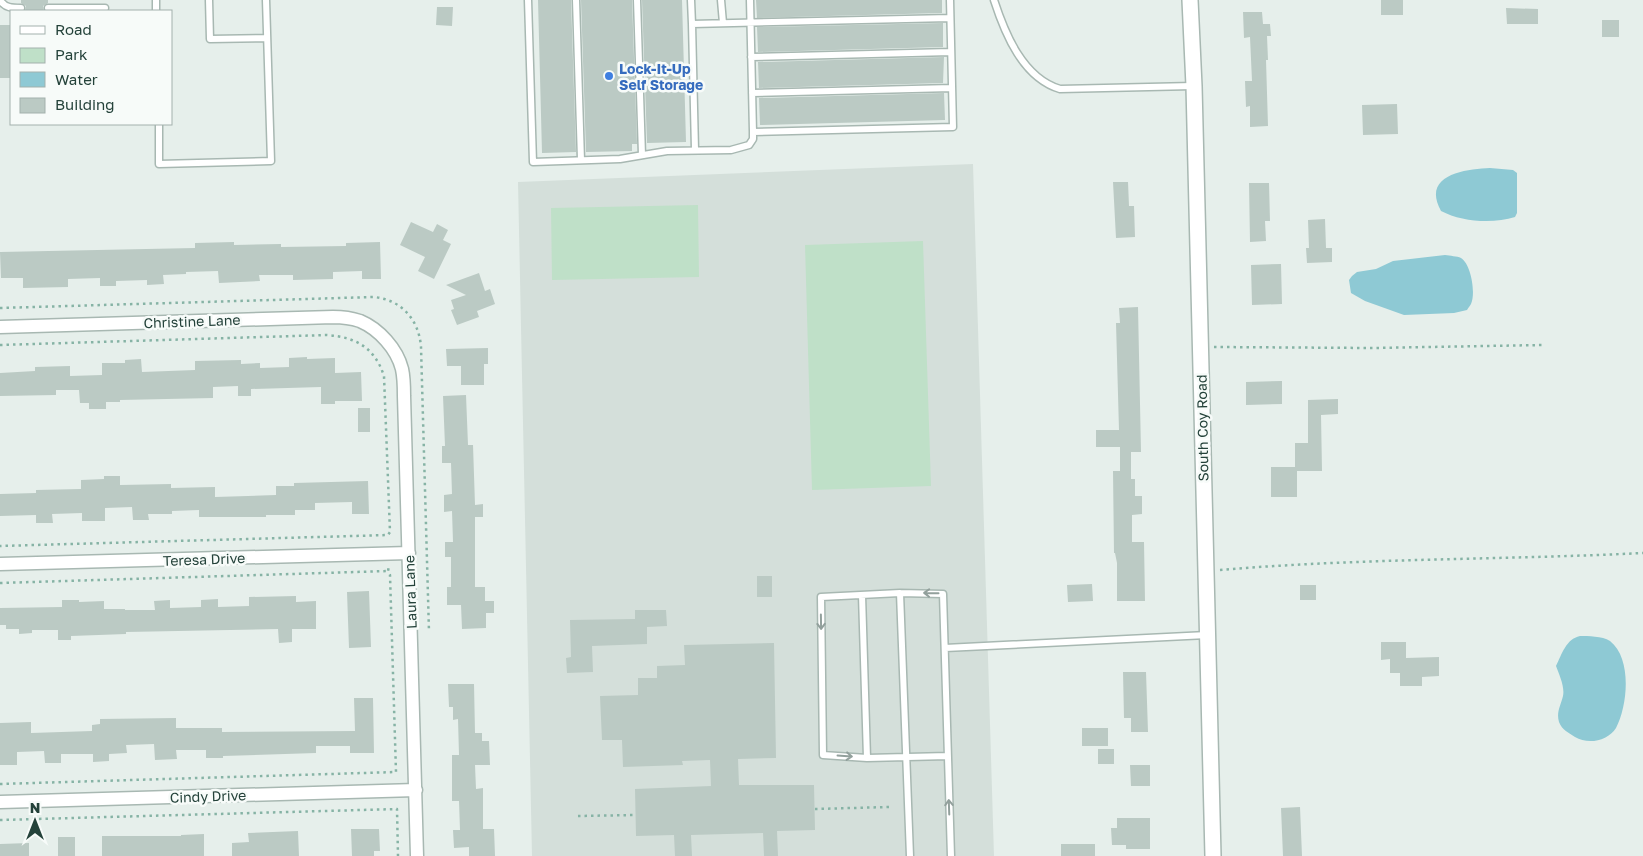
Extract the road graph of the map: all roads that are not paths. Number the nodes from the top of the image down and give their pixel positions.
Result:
1 (0, 0) edge
2 (105, 0) edge
3 (209, 0) edge
4 (266, 0) edge
5 (528, 0) edge
6 (576, 0) edge
7 (637, 0) edge
8 (691, 0) edge
9 (721, 0) edge
10 (750, 0) edge
11 (950, 0) edge
12 (994, 0) edge
13 (1190, 0) edge
14 (21, 8) dead end
15 (48, 8) dead end
16 (105, 9) edge
17 (950, 18) junction
18 (750, 22) junction
19 (723, 23) junction
20 (692, 24) junction
21 (267, 38) junction
22 (951, 52) junction
23 (751, 57) junction
24 (1194, 86) junction
25 (952, 88) junction
26 (752, 93) junction
27 (159, 125) edge
28 (753, 132) junction
29 (695, 150) junction
30 (642, 155) junction
31 (581, 160) junction
32 (0, 327) edge
33 (379, 335) joint
34 (408, 553) junction
35 (0, 564) edge
36 (900, 593) junction
37 (862, 595) junction
38 (1208, 635) junction
39 (945, 648) junction
40 (948, 756) junction
41 (906, 757) junction
42 (867, 758) junction
43 (416, 790) junction
44 (0, 802) edge
45 (417, 856) edge
46 (910, 856) edge
47 (951, 856) edge
48 (1213, 856) edge

1 - 14 lane
2 - 16 lane
3 - 21 lane
4 - 21 lane
5 - 31 lane
6 - 31 lane
7 - 30 lane
8 - 20 lane
9 - 19 lane
10 - 18 lane
11 - 17 lane
12 - 24 lane
13 - 24 street, South Coy Road
15 - 16 lane
17 - 18 lane
17 - 22 lane
18 - 19 lane
18 - 23 lane
19 - 20 lane
20 - 29 lane
21 - 27 lane
22 - 23 lane
22 - 25 lane
23 - 26 lane
24 - 38 street, South Coy Road
25 - 26 lane
25 - 28 lane
26 - 28 lane
28 - 29 lane
29 - 30 lane
30 - 31 lane
32 - 33 street, Christine Lane
33 - 34 street, Laura Lane
34 - 35 street, Teresa Drive
34 - 43 street, Laura Lane
36 - 37 lane
39 -> 36 lane
36 - 41 lane
37 - 42 lane
37 -> 42 lane
38 - 39 lane
38 - 48 street, South Coy Road
39 - 40 lane
40 - 41 lane
47 -> 40 lane
41 - 42 lane
41 - 46 lane
43 - 44 street, Cindy Drive
43 - 45 street, Laura Lane

